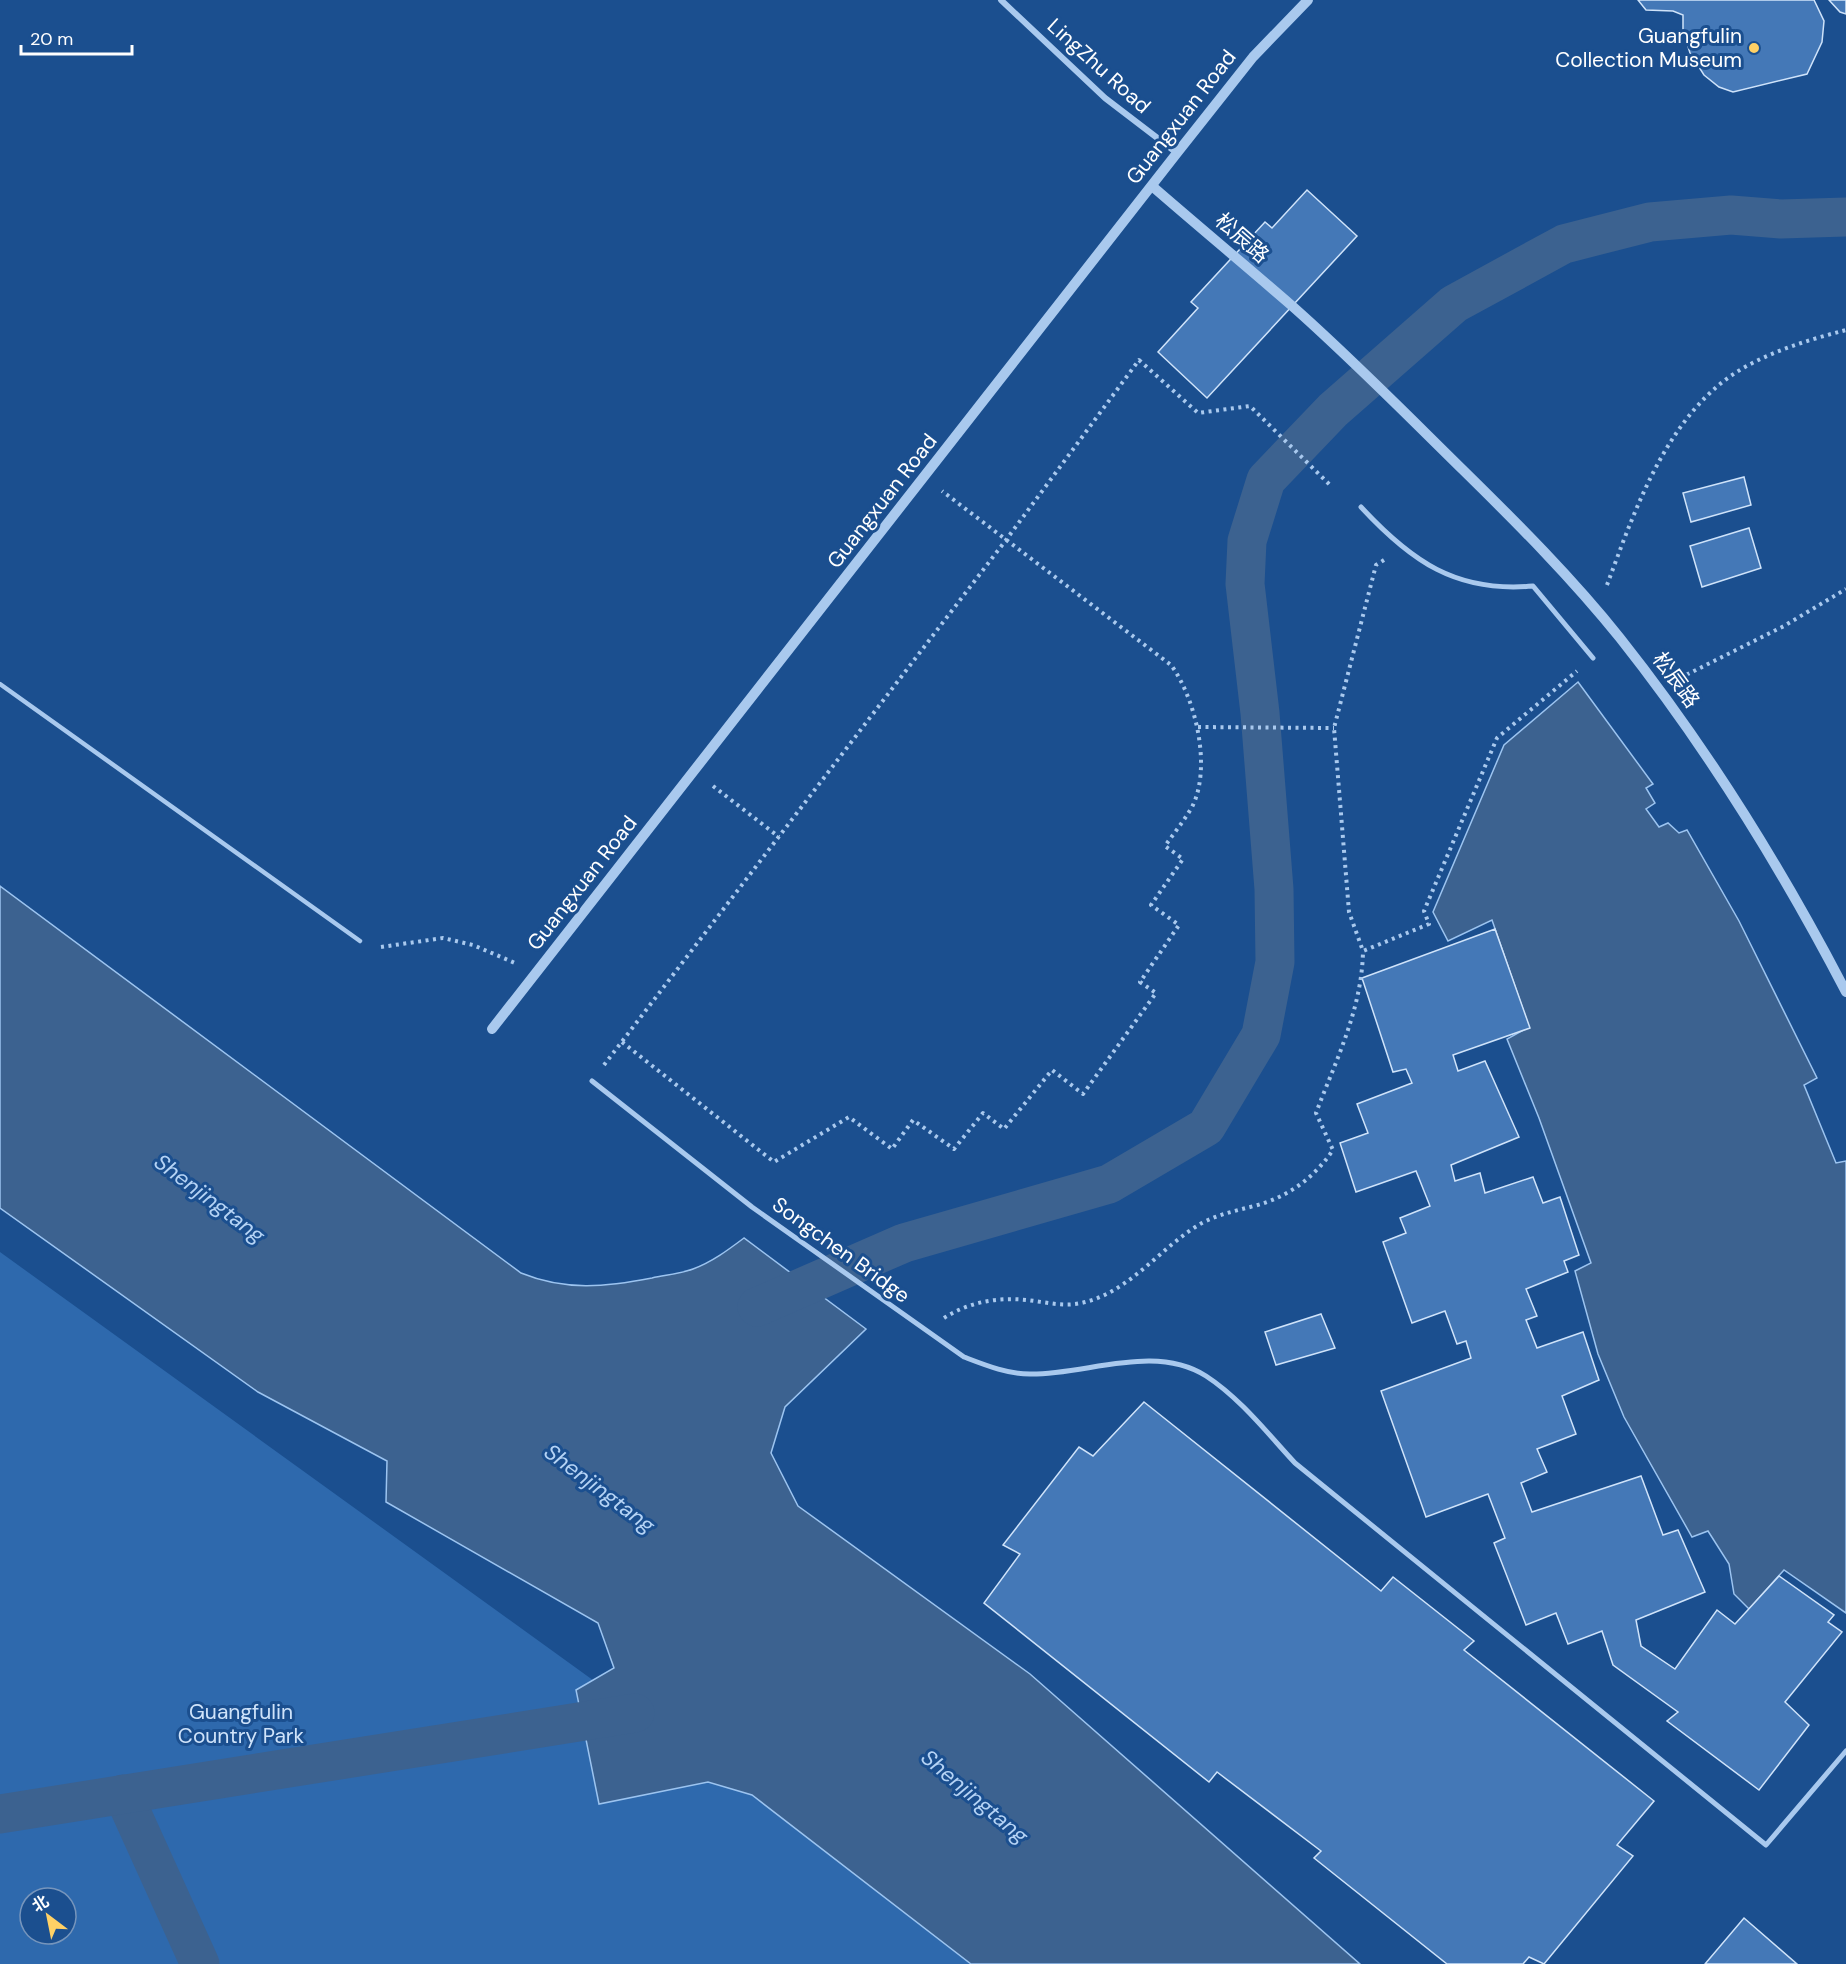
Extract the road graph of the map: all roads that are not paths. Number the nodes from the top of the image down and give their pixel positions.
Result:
1 (1001, 0) edge
2 (1308, 0) edge
3 (1177, 153) junction
4 (1152, 186) junction
5 (1361, 507) dead end
6 (1593, 658) road end
7 (0, 684) edge
8 (360, 941) road end
9 (1846, 992) edge
10 (492, 1029) dead end
11 (592, 1081) road end
12 (1846, 1751) edge

1 - 3 street, LingZhu Road
2 - 3 street, Guangxuan Road
3 - 4 street, Guangxuan Road
4 - 9 street, 松辰路
4 - 10 street, Guangxuan Road
5 - 6 street
7 - 8 lane
11 - 12 street, Songchen Bridge

